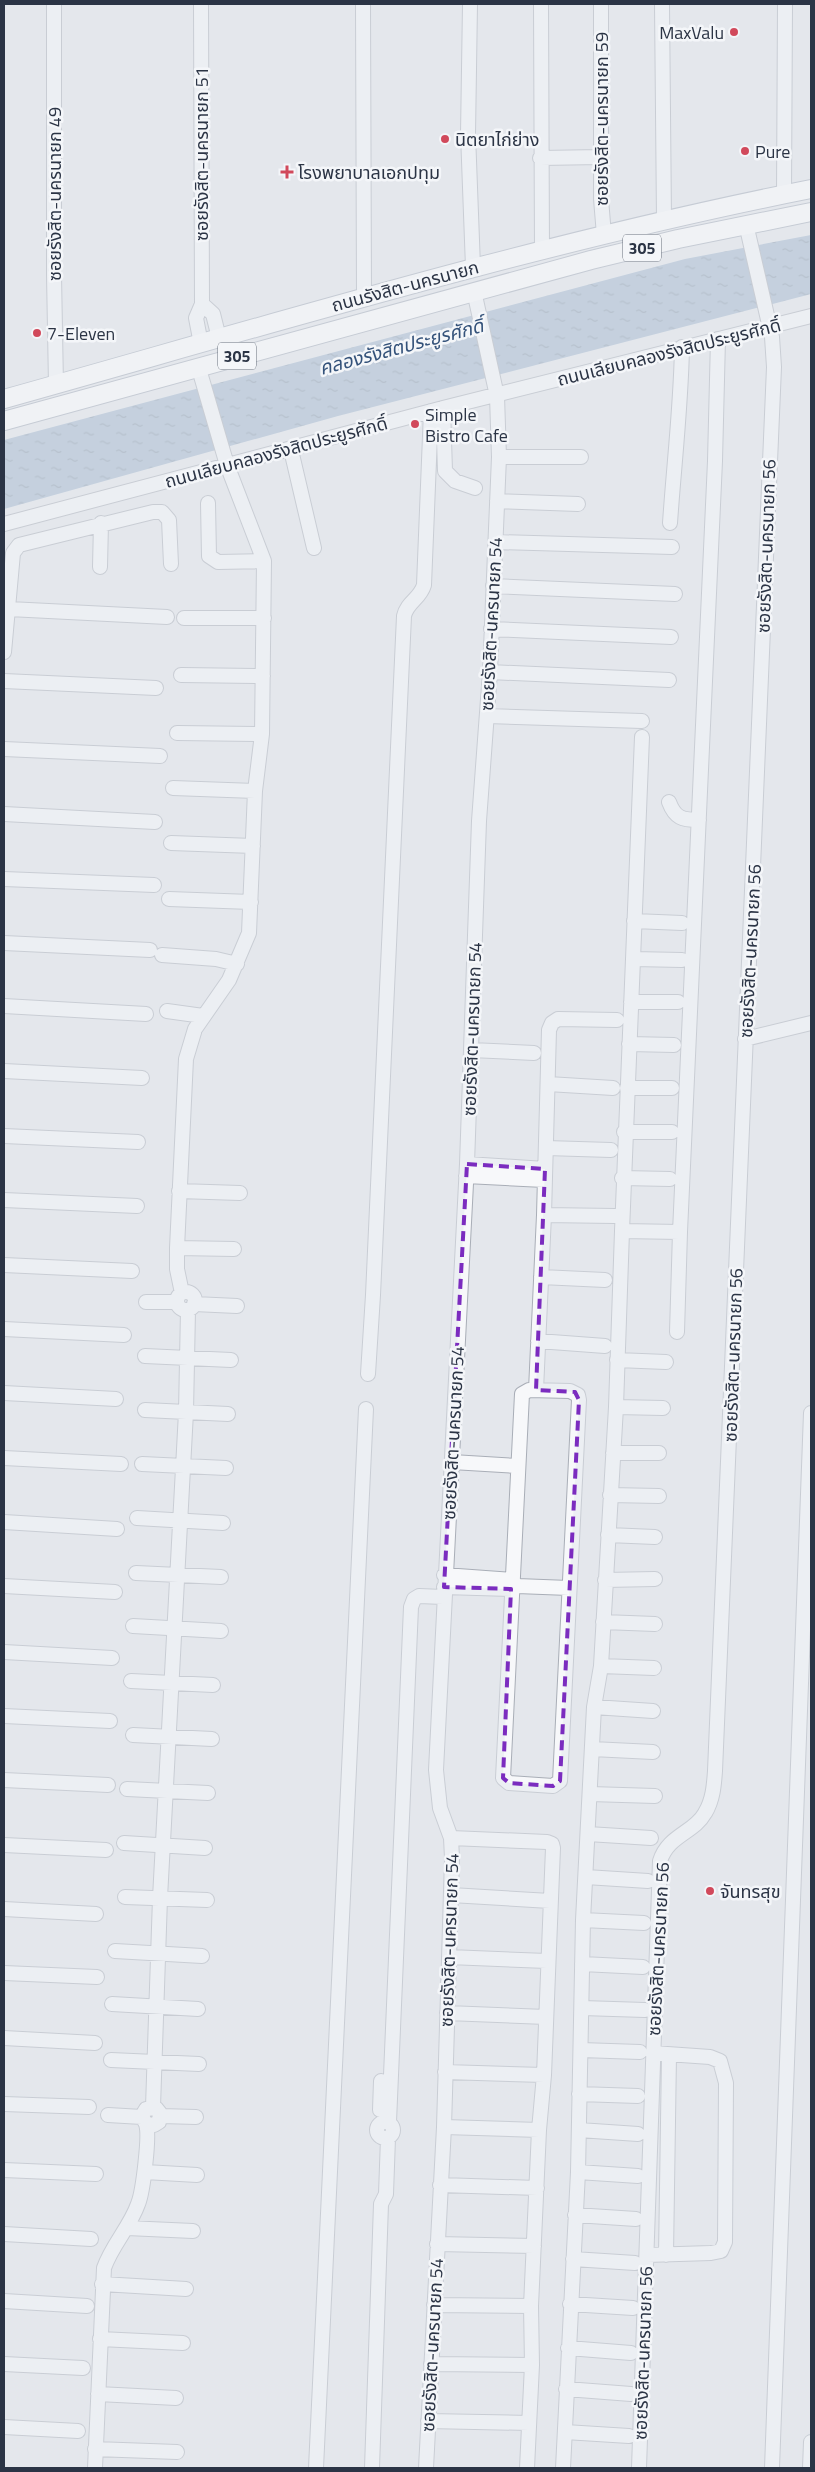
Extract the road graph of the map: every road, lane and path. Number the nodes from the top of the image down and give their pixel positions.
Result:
1 (54, 4) edge
2 (201, 4) edge
3 (363, 4) edge
4 (470, 4) edge
5 (541, 4) edge
6 (601, 4) edge
7 (662, 4) edge
8 (777, 4) edge
9 (785, 10) edge
10 (540, 158) junction
11 (601, 158) junction
12 (811, 189) edge
13 (784, 194) junction
14 (811, 212) edge
15 (664, 221) junction
16 (748, 233) junction
17 (604, 235) junction
18 (542, 252) junction
19 (475, 267) junction
20 (448, 274) junction
21 (364, 296) junction
22 (473, 296) junction
23 (202, 304) junction
24 (811, 316) edge
25 (769, 324) junction
26 (219, 338) junction
27 (718, 338) junction
28 (201, 344) junction
29 (682, 347) junction
30 (201, 375) junction
31 (56, 385) junction
32 (496, 393) junction
33 (4, 400) edge
34 (437, 409) junction
35 (4, 421) edge
36 (291, 450) junction
37 (499, 457) junction
38 (581, 457) dead end
39 (226, 460) junction
40 (475, 488) dead end
41 (498, 501) junction
42 (208, 503) dead end
43 (578, 504) dead end
44 (101, 523) junction
45 (4, 524) edge
46 (670, 524) dead end
47 (496, 542) junction
48 (672, 547) dead end
49 (314, 548) dead end
50 (264, 561) junction
51 (171, 564) dead end
52 (100, 567) dead end
53 (493, 586) junction
54 (675, 594) dead end
55 (9, 609) junction
56 (168, 617) dead end
57 (184, 618) dead end
58 (264, 618) junction
59 (491, 629) junction
60 (671, 638) dead end
61 (4, 652) edge
62 (490, 672) junction
63 (181, 675) dead end
64 (263, 676) junction
65 (669, 680) dead end
66 (4, 681) edge
67 (156, 688) dead end
68 (487, 716) junction
69 (642, 722) dead end
70 (177, 733) dead end
71 (262, 734) junction
72 (642, 737) dead end
73 (4, 749) edge
74 (160, 756) dead end
75 (173, 788) dead end
76 (256, 791) junction
77 (669, 802) dead end
78 (4, 814) edge
79 (699, 820) junction
80 (155, 822) dead end
81 (170, 842) dead end
82 (253, 846) junction
83 (4, 879) edge
84 (154, 885) dead end
85 (169, 899) dead end
86 (251, 902) junction
87 (634, 921) junction
88 (682, 923) dead end
89 (4, 943) edge
90 (633, 959) junction
91 (682, 960) dead end
92 (237, 964) junction
93 (631, 1002) junction
94 (678, 1002) dead end
95 (4, 1006) edge
96 (167, 1011) dead end
97 (146, 1014) dead end
98 (202, 1016) junction
99 (617, 1020) dead end
100 (811, 1023) edge
101 (745, 1039) junction
102 (629, 1044) junction
103 (674, 1045) dead end
104 (471, 1050) junction
105 (534, 1053) dead end
106 (4, 1071) edge
107 (142, 1078) dead end
108 (548, 1084) junction
109 (620, 1088) junction
110 (672, 1088) dead end
111 (624, 1132) junction
112 (672, 1132) dead end
113 (4, 1136) edge
114 (138, 1142) dead end
115 (546, 1148) junction
116 (611, 1150) dead end
117 (467, 1170) junction
118 (544, 1175) junction
119 (622, 1178) junction
120 (670, 1179) dead end
121 (179, 1191) junction
122 (240, 1193) dead end
123 (4, 1200) edge
124 (137, 1206) dead end
125 (544, 1215) junction
126 (615, 1216) dead end
127 (622, 1231) junction
128 (680, 1232) junction
129 (177, 1248) junction
130 (234, 1249) dead end
131 (4, 1265) edge
132 (132, 1272) dead end
133 (541, 1277) junction
134 (605, 1280) dead end
135 (146, 1302) dead end
136 (185, 1302) junction
137 (237, 1306) dead end
138 (4, 1329) edge
139 (677, 1332) dead end
140 (124, 1335) dead end
141 (538, 1341) junction
142 (605, 1346) dead end
143 (145, 1356) dead end
144 (187, 1358) junction
145 (231, 1360) dead end
146 (617, 1360) junction
147 (666, 1362) dead end
148 (368, 1374) dead end
149 (536, 1390) junction
150 (4, 1393) edge
151 (116, 1399) dead end
152 (616, 1407) junction
153 (663, 1408) dead end
154 (366, 1409) dead end
155 (145, 1410) dead end
156 (186, 1412) junction
157 (811, 1412) edge
158 (228, 1414) dead end
159 (613, 1453) junction
160 (659, 1453) dead end
161 (4, 1458) edge
162 (452, 1462) junction
163 (121, 1464) dead end
164 (142, 1464) dead end
165 (183, 1465) junction
166 (518, 1466) junction
167 (226, 1468) dead end
168 (610, 1495) junction
169 (659, 1496) dead end
170 (137, 1518) dead end
171 (180, 1521) junction
172 (4, 1522) edge
173 (222, 1523) dead end
174 (117, 1529) dead end
175 (608, 1535) junction
176 (655, 1537) dead end
177 (136, 1573) dead end
178 (178, 1575) junction
179 (221, 1577) dead end
180 (655, 1579) dead end
181 (606, 1580) junction
182 (513, 1585) junction
183 (4, 1586) edge
184 (444, 1586) junction
185 (569, 1588) junction
186 (115, 1592) dead end
187 (603, 1622) junction
188 (655, 1624) dead end
189 (133, 1626) dead end
190 (175, 1628) junction
191 (221, 1631) dead end
192 (4, 1652) edge
193 (112, 1658) dead end
194 (601, 1666) junction
195 (654, 1668) dead end
196 (131, 1681) dead end
197 (172, 1684) junction
198 (213, 1685) dead end
199 (594, 1707) junction
200 (653, 1711) dead end
201 (4, 1716) edge
202 (110, 1721) dead end
203 (133, 1735) dead end
204 (169, 1737) junction
205 (212, 1739) dead end
206 (592, 1749) junction
207 (653, 1752) dead end
208 (4, 1780) edge
209 (108, 1785) dead end
210 (127, 1789) dead end
211 (167, 1791) junction
212 (208, 1793) dead end
213 (590, 1794) junction
214 (655, 1796) dead end
215 (588, 1834) junction
216 (451, 1838) junction
217 (651, 1838) dead end
218 (124, 1843) dead end
219 (4, 1845) edge
220 (164, 1845) junction
221 (205, 1848) dead end
222 (106, 1850) dead end
223 (586, 1877) junction
224 (648, 1881) dead end
225 (450, 1895) junction
226 (125, 1897) dead end
227 (160, 1898) junction
228 (208, 1900) dead end
229 (550, 1901) junction
230 (4, 1909) edge
231 (96, 1914) dead end
232 (583, 1920) junction
233 (644, 1923) dead end
234 (115, 1951) dead end
235 (159, 1953) junction
236 (202, 1956) dead end
237 (449, 1957) junction
238 (547, 1961) junction
239 (582, 1964) junction
240 (643, 1967) dead end
241 (4, 1973) edge
242 (97, 1978) dead end
243 (112, 2004) dead end
244 (156, 2006) junction
245 (582, 2008) junction
246 (198, 2009) dead end
247 (645, 2010) dead end
248 (447, 2013) junction
249 (546, 2017) junction
250 (4, 2038) edge
251 (95, 2043) dead end
252 (580, 2050) junction
253 (646, 2053) junction
254 (669, 2055) junction
255 (110, 2060) dead end
256 (154, 2062) junction
257 (199, 2064) dead end
258 (445, 2072) junction
259 (544, 2075) junction
260 (381, 2081) dead end
261 (579, 2094) junction
262 (638, 2096) dead end
263 (4, 2104) edge
264 (89, 2107) dead end
265 (108, 2115) dead end
266 (150, 2116) junction
267 (196, 2116) dead end
268 (444, 2127) junction
269 (384, 2130) junction
270 (539, 2130) junction
271 (579, 2130) junction
272 (638, 2134) dead end
273 (4, 2170) edge
274 (145, 2172) junction
275 (578, 2172) junction
276 (96, 2174) dead end
277 (197, 2174) dead end
278 (638, 2176) dead end
279 (440, 2185) junction
280 (537, 2188) junction
281 (575, 2215) junction
282 (636, 2219) dead end
283 (127, 2228) junction
284 (193, 2231) dead end
285 (4, 2234) edge
286 (91, 2239) dead end
287 (437, 2244) junction
288 (534, 2246) junction
289 (648, 2255) junction
290 (666, 2255) junction
291 (573, 2259) junction
292 (635, 2263) dead end
293 (102, 2284) junction
294 (186, 2288) dead end
295 (4, 2301) edge
296 (570, 2304) junction
297 (434, 2305) junction
298 (87, 2306) dead end
299 (531, 2306) junction
300 (633, 2308) dead end
301 (100, 2339) junction
302 (183, 2343) dead end
303 (568, 2348) junction
304 (631, 2353) dead end
305 (4, 2364) edge
306 (431, 2364) junction
307 (532, 2365) junction
308 (82, 2368) dead end
309 (566, 2389) junction
310 (98, 2394) junction
311 (630, 2394) dead end
312 (176, 2398) dead end
313 (428, 2421) junction
314 (529, 2423) junction
315 (4, 2427) edge
316 (78, 2431) dead end
317 (565, 2432) junction
318 (629, 2436) dead end
319 (811, 2442) edge
320 (95, 2449) junction
321 (177, 2452) dead end
322 (810, 2462) edge
323 (95, 2468) edge
324 (316, 2468) edge
325 (372, 2468) edge
326 (426, 2468) edge
327 (527, 2468) edge
328 (563, 2468) edge
329 (639, 2468) edge
330 (772, 2468) edge

1 - 31 street, ซอยรังสิต-นครนายก 49
2 - 23 street, ซอยรังสิต-นครนายก 51
3 - 21 street
4 - 19 street
5 - 10 street
6 - 11 street, ซอยรังสิต-นครนายก 59
7 - 15 street
8 - 9 street
9 - 13 street
10 - 11 street
10 - 18 street
11 - 17 street, ซอยรังสิต-นครนายก 59
12 - 13 main road, ถนนรังสิต-นครนายก / 305
13 - 15 main road, ถนนรังสิต-นครนายก / 305
14 - 16 main road, ถนนรังสิต-นครนายก / 305
15 - 17 main road, ถนนรังสิต-นครนายก / 305
16 - 22 main road, ถนนรังสิต-นครนายก / 305
16 - 25 street, ซอยรังสิต-นครนายก 56
17 - 18 main road, ถนนรังสิต-นครนายก / 305
18 - 19 main road, ถนนรังสิต-นครนายก / 305
19 - 20 main road, ถนนรังสิต-นครนายก / 305
19 - 22 main road
20 - 21 main road, ถนนรังสิต-นครนายก / 305
20 - 22 main road
21 - 26 main road, ถนนรังสิต-นครนายก / 305
22 - 30 main road, ถนนรังสิต-นครนายก / 305
22 - 32 street, ซอยรังสิต-นครนายก 54
23 - 26 street
23 - 28 street, ซอยรังสิต-นครนายก 51
24 - 25 street, ถนนเลียบคลองรังสิตประยูรศักดิ์
25 - 27 street, ถนนเลียบคลองรังสิตประยูรศักดิ์
25 - 101 street, ซอยรังสิต-นครนายก 56
26 - 28 main road, ถนนรังสิต-นครนายก / 305
27 - 29 street, ถนนเลียบคลองรังสิตประยูรศักดิ์
27 - 79 street
28 - 31 main road, ถนนรังสิต-นครนายก / 305
29 - 32 street, ถนนเลียบคลองรังสิตประยูรศักดิ์
29 - 46 street
30 - 35 main road, ถนนรังสิต-นครนายก / 305
30 - 39 street
31 - 33 main road, ถนนรังสิต-นครนายก / 305
32 - 34 street, ถนนเลียบคลองรังสิตประยูรศักดิ์
32 - 37 street, ซอยรังสิต-นครนายก 54
34 - 36 street, ถนนเลียบคลองรังสิตประยูรศักดิ์
34 - 40 street
34 - 148 street
36 - 39 street, ถนนเลียบคลองรังสิตประยูรศักดิ์
36 - 49 street
37 - 38 street
37 - 41 street, ซอยรังสิต-นครนายก 54
39 - 45 street, ถนนเลียบคลองรังสิตประยูรศักดิ์
39 - 50 street
41 - 43 street
41 - 47 street, ซอยรังสิต-นครนายก 54
42 - 50 street
44 - 51 street
44 - 52 street
44 - 55 street
47 - 48 street
47 - 53 street, ซอยรังสิต-นครนายก 54
50 - 58 street
53 - 54 street
53 - 59 street, ซอยรังสิต-นครนายก 54
55 - 56 street
55 - 61 street
57 - 58 street
58 - 64 street
59 - 60 street
59 - 62 street, ซอยรังสิต-นครนายก 54
62 - 65 street
62 - 68 street, ซอยรังสิต-นครนายก 54
63 - 64 street
64 - 71 street
66 - 67 street
68 - 69 street
68 - 104 street, ซอยรังสิต-นครนายก 54
70 - 71 street
71 - 76 street
72 - 87 street
73 - 74 street
75 - 76 street
76 - 82 street
77 - 79 street
78 - 80 street
79 - 128 street
81 - 82 street
82 - 86 street
83 - 84 street
85 - 86 street
86 - 92 street
87 - 88 street
87 - 90 street
89 - 92 street
90 - 91 street
90 - 93 street
92 - 98 street
93 - 94 street
93 - 102 street
95 - 97 street
96 - 98 street
98 - 121 street
99 - 108 street
100 - 101 street
101 - 253 street, ซอยรังสิต-นครนายก 56
102 - 103 street
102 - 109 street
104 - 105 street
104 - 117 street, ซอยรังสิต-นครนายก 54
106 - 107 street
108 - 109 street
108 - 115 street
109 - 110 street
109 - 111 street
111 - 112 street
111 - 119 street
113 - 114 street
115 - 116 street
115 - 118 street
117 - 118 street
117 - 162 street, ซอยรังสิต-นครนายก 54
118 - 125 street
119 - 120 street
119 - 127 street
121 - 122 street
121 - 129 street
123 - 124 street
125 - 126 street
125 - 133 street
127 - 128 street
127 - 146 street
128 - 139 street
129 - 130 street
129 - 136 street
131 - 132 street
133 - 134 street
133 - 141 street
135 - 136 street
136 - 137 street
136 - 144 street
138 - 140 street
141 - 142 street
141 - 149 street
143 - 144 street
144 - 145 street
144 - 156 street
146 - 147 street
146 - 152 street
149 - 166 street
149 - 185 street
150 - 151 street
152 - 153 street
152 - 159 street
154 - 324 street
155 - 156 street
156 - 158 street
156 - 165 street
157 - 330 street
159 - 160 street
159 - 168 street
161 - 163 street
162 - 166 street
162 - 184 street, ซอยรังสิต-นครนายก 54
164 - 165 street
165 - 167 street
165 - 171 street
166 - 182 street
168 - 169 street
168 - 175 street
170 - 171 street
171 - 173 street
171 - 178 street
172 - 174 street
175 - 176 street
175 - 181 street
177 - 178 street
178 - 179 street
178 - 190 street
180 - 181 street
181 - 187 street
182 - 184 street
182 - 185 street
182 - 185 street
183 - 186 street
184 - 216 street, ซอยรังสิต-นครนายก 54
184 - 269 street
187 - 188 street
187 - 194 street
189 - 190 street
190 - 191 street
190 - 197 street
192 - 193 street
194 - 195 street
194 - 199 street
196 - 197 street
197 - 198 street
197 - 204 street
199 - 200 street
199 - 206 street
201 - 202 street
203 - 204 street
204 - 205 street
204 - 211 street
206 - 207 street
206 - 213 street
208 - 209 street
210 - 211 street
211 - 212 street
211 - 220 street
213 - 214 street
213 - 215 street
215 - 217 street
215 - 223 street
216 - 225 street, ซอยรังสิต-นครนายก 54
216 - 229 street
218 - 220 street
219 - 222 street
220 - 221 street
220 - 227 street
223 - 224 street
223 - 232 street
225 - 229 street
225 - 237 street, ซอยรังสิต-นครนายก 54
226 - 227 street
227 - 228 street
227 - 235 street
229 - 238 street
230 - 231 street
232 - 233 street
232 - 239 street
234 - 235 street
235 - 236 street
235 - 244 street
237 - 238 street
237 - 248 street, ซอยรังสิต-นครนายก 54
238 - 249 street
239 - 240 street
239 - 245 street
241 - 242 street
243 - 244 street
244 - 246 street
244 - 256 street
245 - 247 street
245 - 252 street
248 - 249 street
248 - 258 street, ซอยรังสิต-นครนายก 54
249 - 259 street
250 - 251 street
252 - 253 street
252 - 261 street
253 - 254 street
253 - 289 street, ซอยรังสิต-นครนายก 56
254 - 290 street
254 - 290 street
255 - 256 street
256 - 257 street
256 - 266 street
258 - 259 street
258 - 268 street, ซอยรังสิต-นครนายก 54
259 - 270 street
260 - 269 street
261 - 262 street
261 - 271 street
263 - 264 street
265 - 266 street
266 - 267 street
266 - 274 street
268 - 270 street
268 - 279 street, ซอยรังสิต-นครนายก 54
269 - 325 street
270 - 280 street
271 - 272 street
271 - 275 street
273 - 276 street
274 - 277 street
274 - 283 street
275 - 278 street
275 - 281 street
279 - 280 street
279 - 287 street, ซอยรังสิต-นครนายก 54
280 - 288 street
281 - 282 street
281 - 291 street
283 - 284 street
283 - 293 street
285 - 286 street
287 - 288 street
287 - 297 street, ซอยรังสิต-นครนายก 54
288 - 299 street
289 - 290 street
289 - 329 street, ซอยรังสิต-นครนายก 56
291 - 292 street
291 - 296 street
293 - 294 street
293 - 301 street
295 - 298 street
296 - 300 street
296 - 303 street
297 - 299 street
297 - 306 street, ซอยรังสิต-นครนายก 54
299 - 307 street
301 - 302 street
301 - 310 street
303 - 304 street
303 - 309 street
305 - 308 street
306 - 307 street
306 - 313 street, ซอยรังสิต-นครนายก 54
307 - 314 street
309 - 311 street
309 - 317 street
310 - 312 street
310 - 320 street
313 - 314 street
313 - 326 street, ซอยรังสิต-นครนายก 54
314 - 327 street
315 - 316 street
317 - 318 street
317 - 328 street
319 - 322 street
320 - 321 street
320 - 323 street

